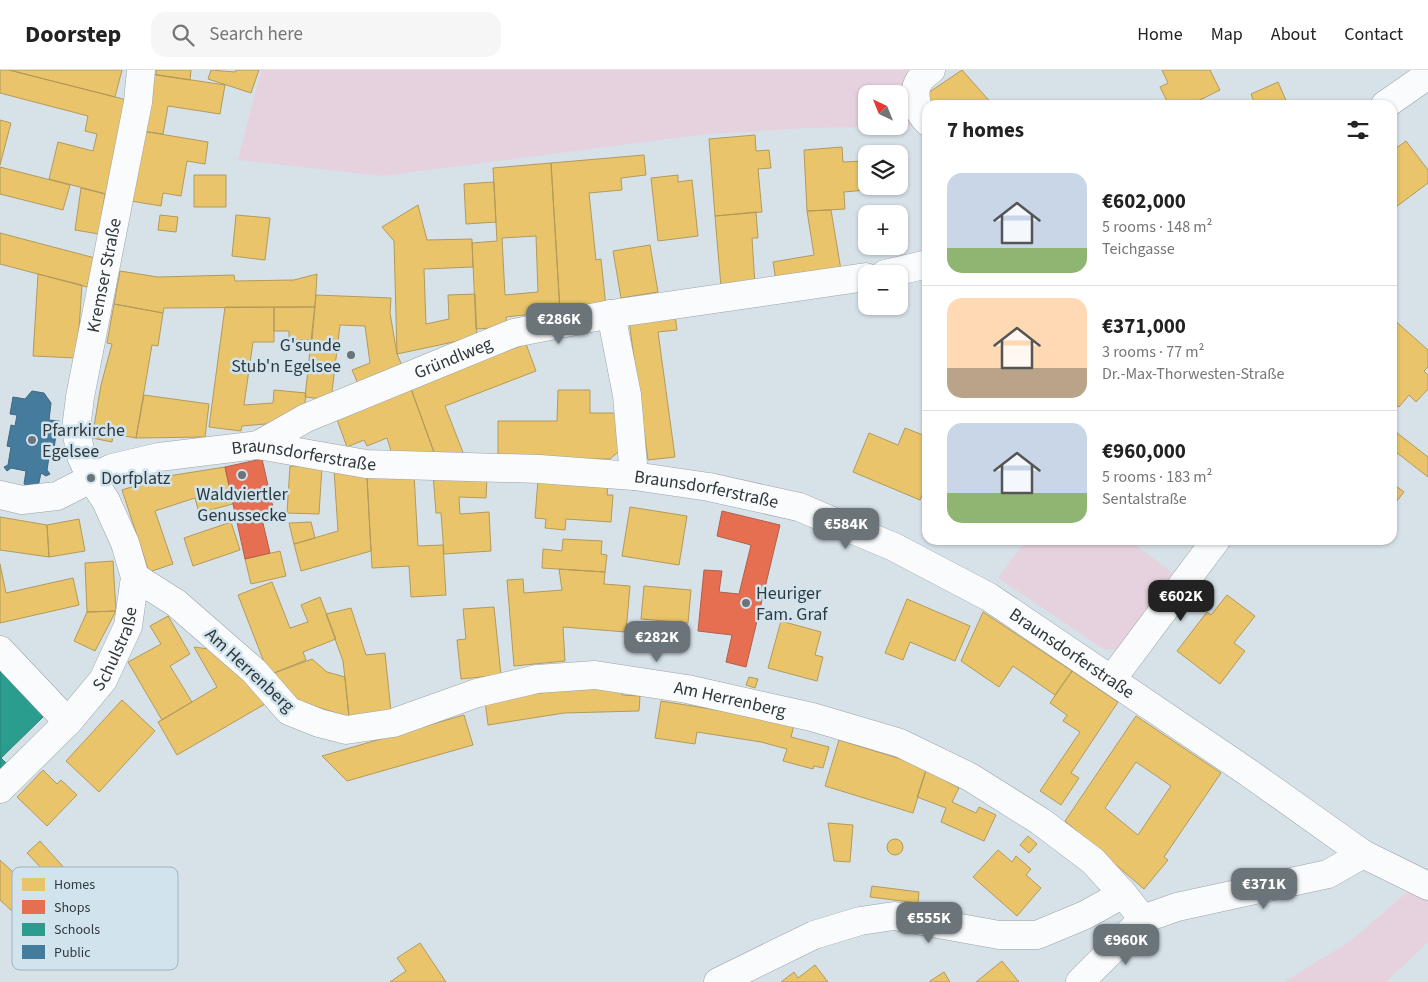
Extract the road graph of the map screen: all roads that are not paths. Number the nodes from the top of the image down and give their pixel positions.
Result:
1 (140, 70) edge
2 (931, 70) edge
3 (1428, 75) edge
4 (1392, 100) edge
5 (922, 117) edge
6 (922, 265) edge
7 (908, 269) edge
8 (858, 278) edge
9 (611, 314) junction
10 (258, 445) junction
11 (634, 476) junction
12 (92, 478) junction
13 (0, 495) edge
14 (1212, 545) edge
15 (135, 577) junction
16 (0, 650) edge
17 (1112, 679) junction
18 (68, 722) junction
19 (0, 789) edge
20 (1364, 854) junction
21 (1428, 886) edge
22 (1124, 894) junction
23 (1143, 919) junction
24 (718, 982) edge
25 (1080, 982) edge

1 - 12 street, Kremser Straße
2 - 5 street
3 - 4 street
6 - 7 street
8 - 9 street, Gründlweg
9 - 10 street, Gründlweg
9 - 11 street
10 - 11 street, Braunsdorferstraße
10 - 12 street, Braunsdorferstraße
11 - 17 street, Braunsdorferstraße
12 - 13 street, Braunsdorferstraße
12 - 15 street, Schulstraße
14 - 17 street
15 - 18 street, Schulstraße
15 - 22 street, Am Herrenberg
16 - 18 street
17 - 20 street, Braunsdorferstraße
18 - 19 street, Schulstraße
20 - 21 street, Braunsdorferstraße
20 - 23 street
22 - 23 street, Am Herrenberg
22 - 24 street
23 - 25 street

